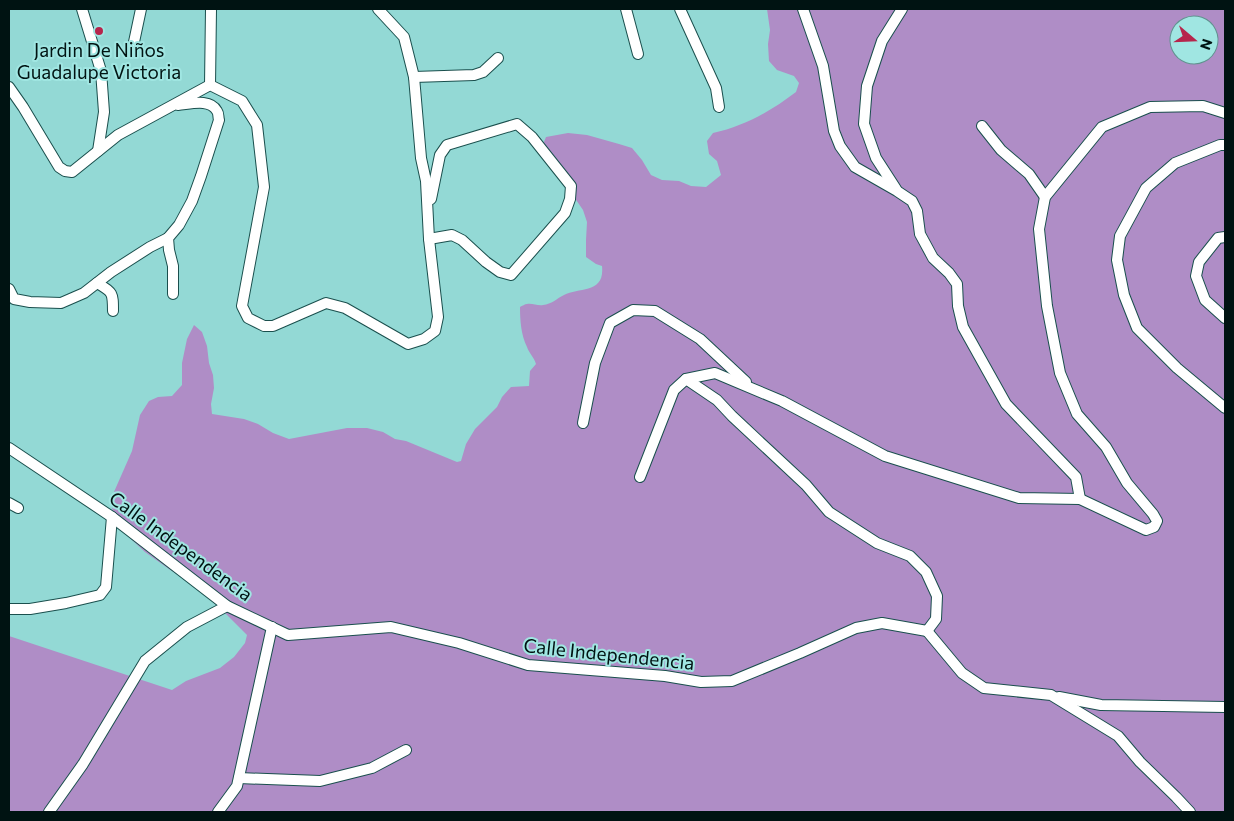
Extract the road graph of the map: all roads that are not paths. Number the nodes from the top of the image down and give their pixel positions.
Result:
1 (82, 9) edge
2 (141, 9) edge
3 (211, 9) edge
4 (378, 9) edge
5 (626, 9) edge
6 (680, 9) edge
7 (804, 9) edge
8 (813, 9) edge
9 (902, 9) edge
10 (808, 22) junction
11 (134, 42) dead end
12 (638, 54) dead end
13 (498, 58) dead end
14 (414, 77) junction
15 (210, 85) junction
16 (9, 87) edge
17 (170, 106) junction
18 (719, 107) dead end
19 (1225, 113) edge
20 (982, 126) dead end
21 (1225, 145) edge
22 (98, 151) junction
23 (897, 191) junction
24 (1045, 197) junction
25 (428, 217) junction
26 (1225, 237) edge
27 (168, 238) junction
28 (430, 239) junction
29 (97, 283) junction
30 (9, 289) edge
31 (173, 294) dead end
32 (113, 311) dead end
33 (1225, 318) edge
34 (686, 379) junction
35 (752, 388) junction
36 (1225, 408) edge
37 (583, 423) dead end
38 (9, 448) edge
39 (640, 477) dead end
40 (1080, 499) junction
41 (112, 517) junction
42 (227, 606) junction
43 (9, 610) edge
44 (272, 627) junction
45 (927, 631) junction
46 (1051, 695) junction
47 (1225, 707) edge
48 (406, 750) dead end
49 (239, 778) junction
50 (49, 812) edge
51 (218, 812) edge
52 (1190, 812) edge

1 - 22 street
2 - 11 street
3 - 15 street
4 - 14 street
5 - 12 street
6 - 18 street
7 - 10 street
8 - 10 street
9 - 23 street
10 - 23 street
13 - 14 street
14 - 25 street
15 - 17 street
15 - 28 street
16 - 22 street
17 - 22 street
17 - 27 street
19 - 24 street
20 - 24 street
21 - 36 street
23 - 40 street
24 - 40 street
25 - 28 street
25 - 28 street
26 - 33 street
27 - 29 street
27 - 31 street
29 - 30 street
29 - 32 street
34 - 35 street
34 - 39 street
34 - 45 street
35 - 37 street
35 - 40 street
38 - 41 street, Calle Independencia
41 - 42 street, Calle Independencia
41 - 43 street
42 - 44 street, Calle Independencia
42 - 50 street
44 - 45 street, Calle Independencia
44 - 49 street
45 - 46 street
46 - 47 street
46 - 52 street
48 - 49 street
49 - 51 street

